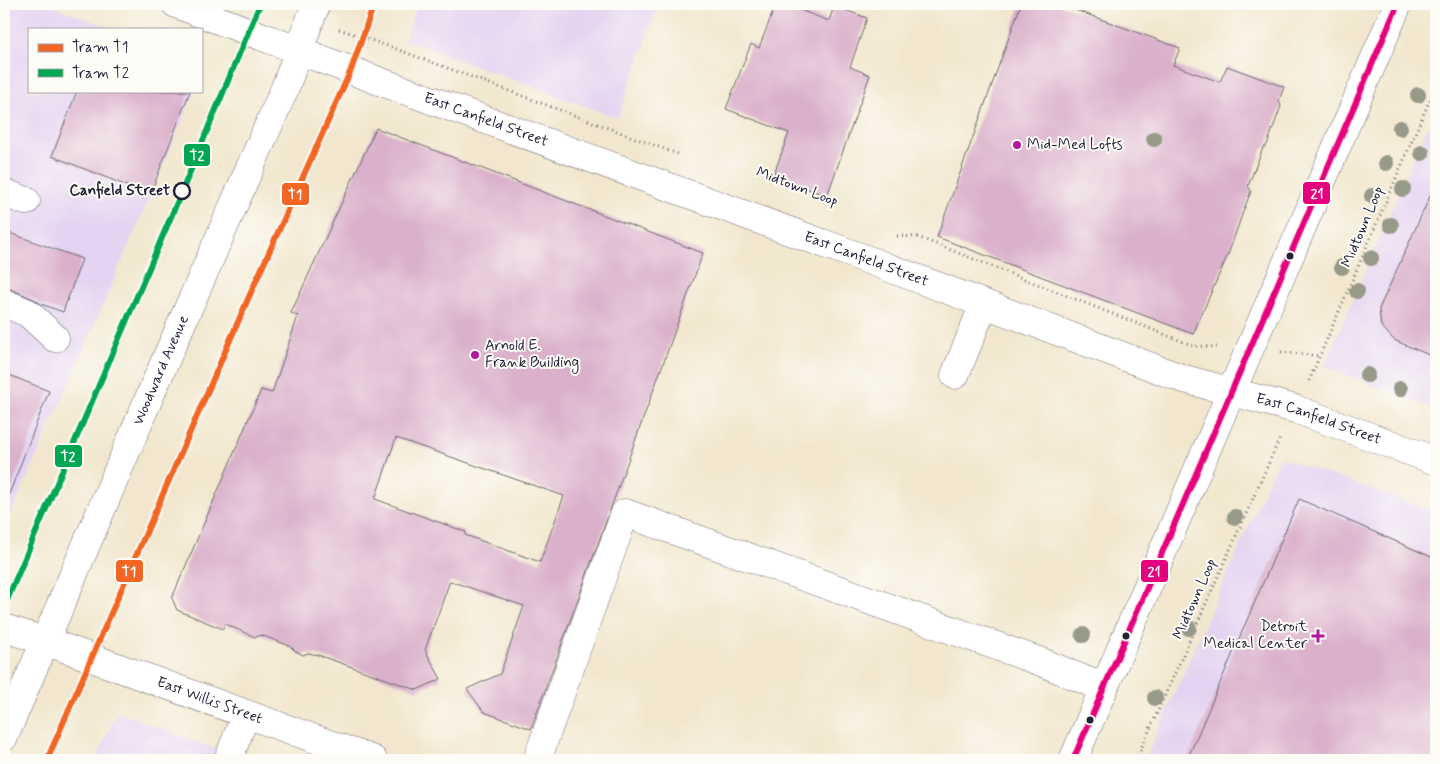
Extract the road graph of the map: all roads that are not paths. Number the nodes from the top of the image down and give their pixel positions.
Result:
1 (176, 4) edge
2 (316, 4) edge
3 (1398, 4) edge
4 (300, 50) junction
5 (4, 304) edge
6 (984, 304) junction
7 (55, 338) dead end
8 (955, 375) dead end
9 (1232, 391) junction
10 (1436, 461) edge
11 (4, 628) edge
12 (45, 641) junction
13 (1104, 688) junction
14 (246, 714) junction
15 (4, 737) edge
16 (314, 750) edge
17 (228, 760) edge
18 (373, 760) edge
19 (537, 760) edge
20 (1073, 760) edge

1 - 4 street, East Canfield Street
2 - 4 street, Woodward Avenue
3 - 9 street
4 - 6 street, East Canfield Street
4 - 12 street, Woodward Avenue
5 - 7 street
6 - 8 street
6 - 9 street, East Canfield Street
9 - 10 street, East Canfield Street
9 - 13 street
11 - 12 street, East Willis Street
12 - 14 street, East Willis Street
12 - 15 street, Woodward Avenue
13 - 19 street
13 - 20 street
14 - 16 street, East Willis Street
14 - 17 street
16 - 18 street, East Willis Street

